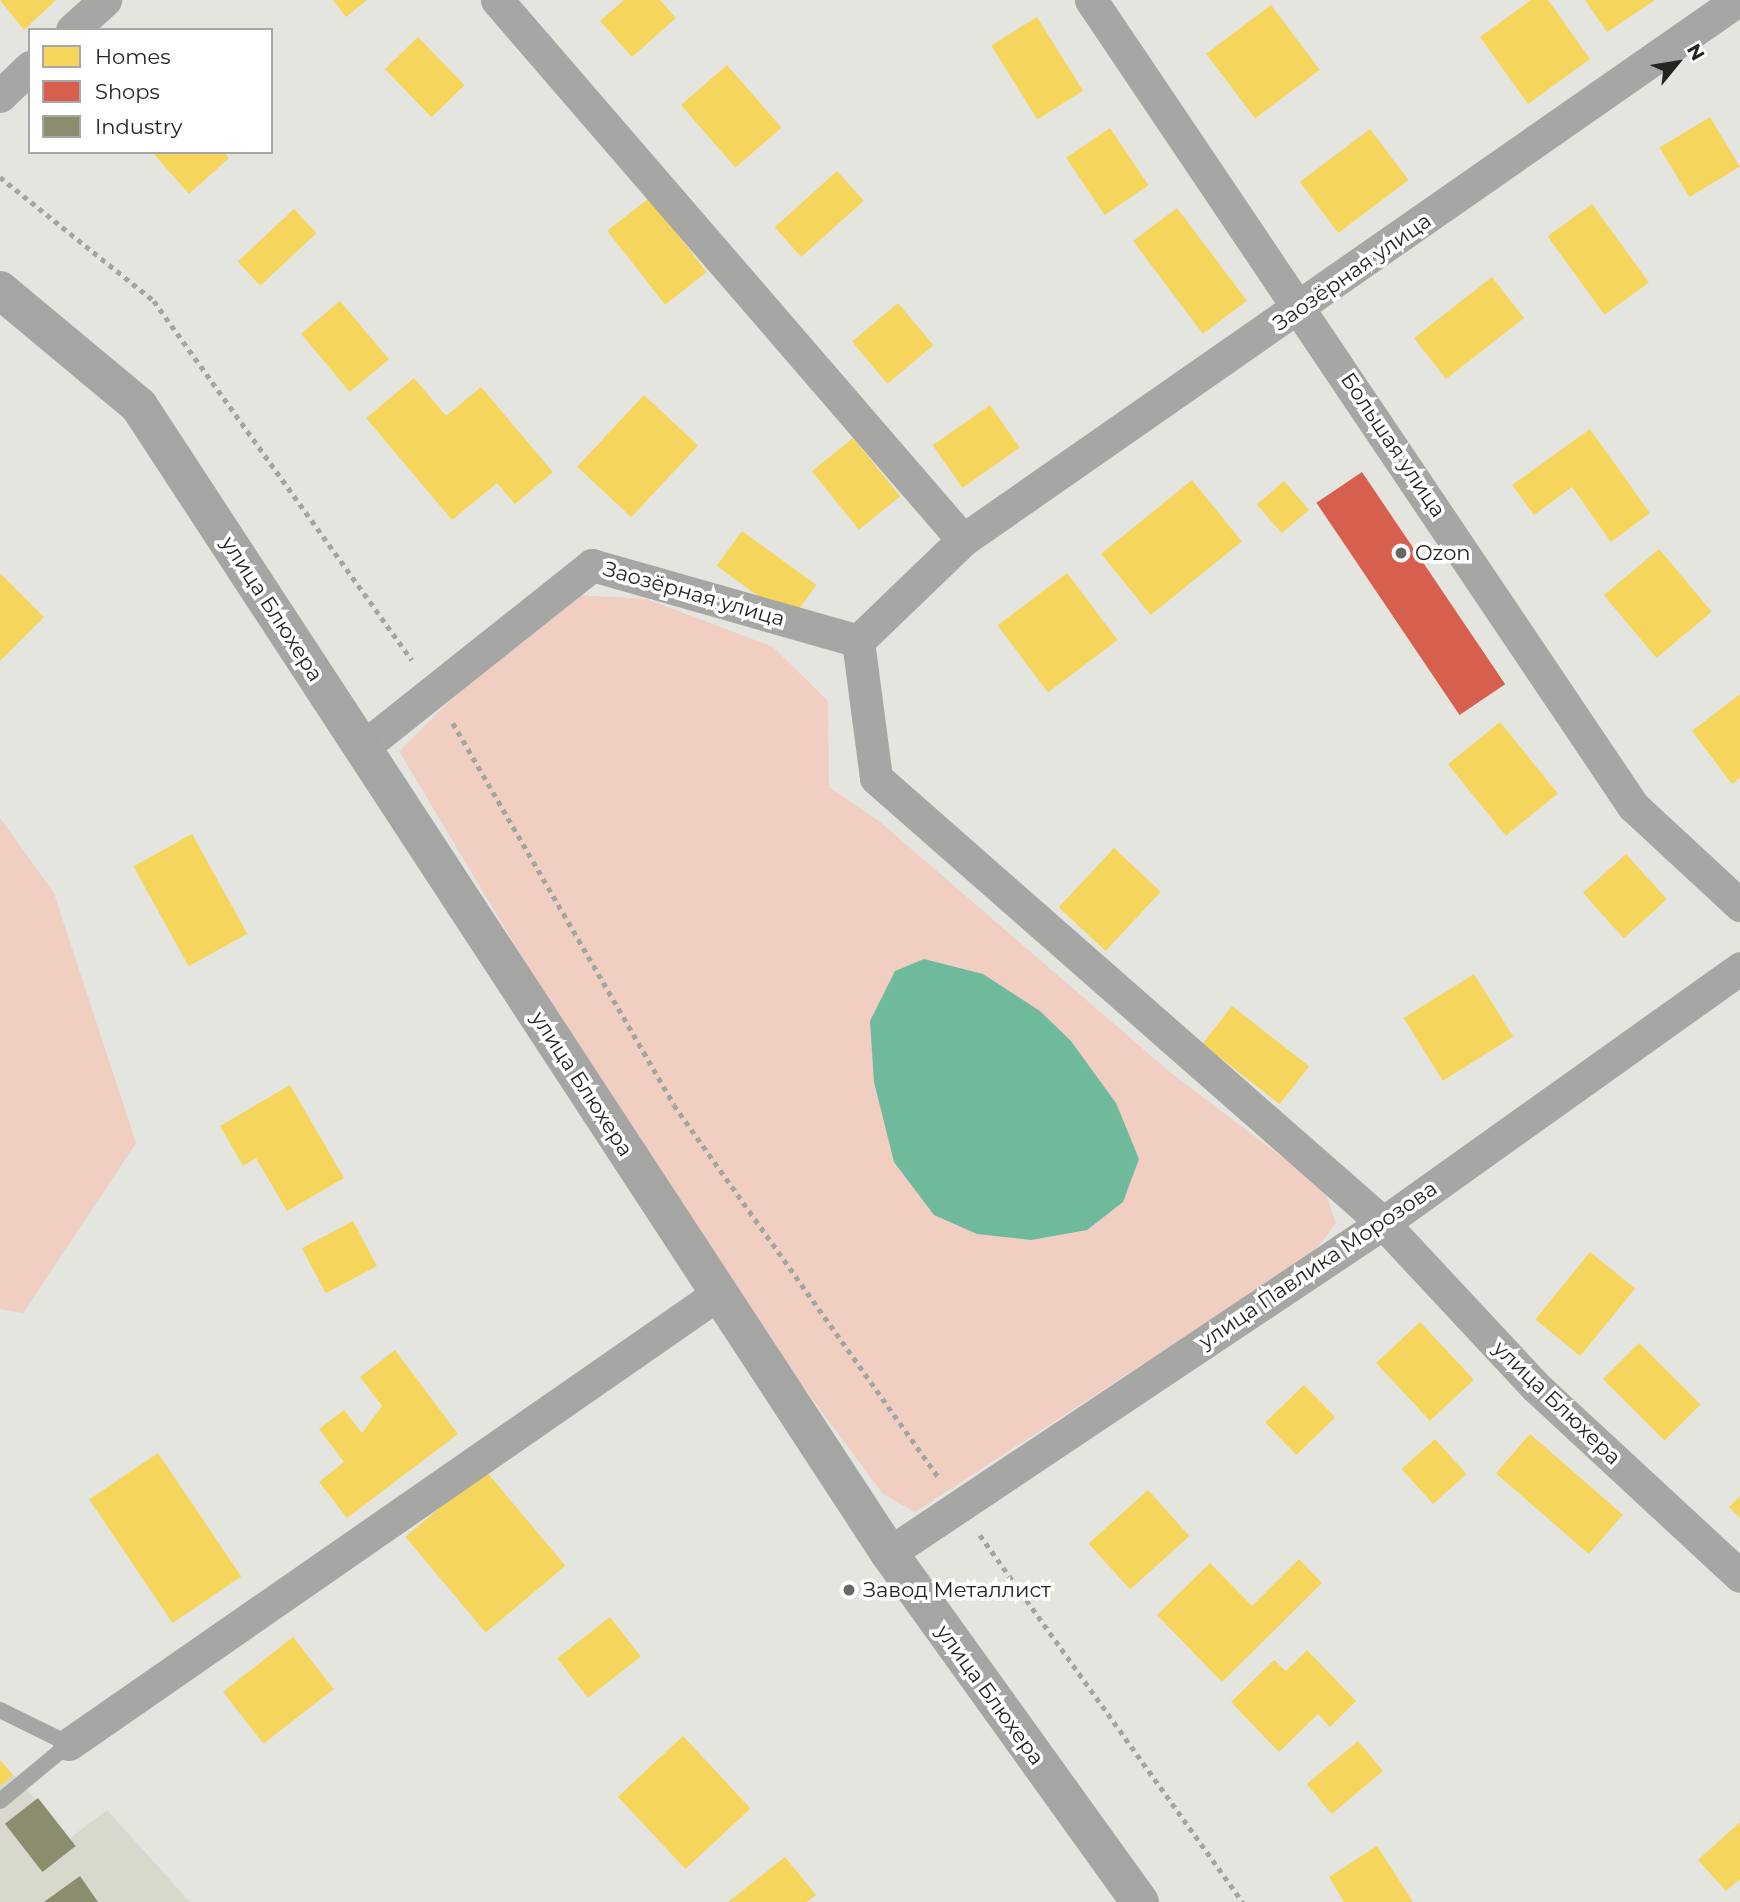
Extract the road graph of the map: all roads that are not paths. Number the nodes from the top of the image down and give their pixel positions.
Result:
1 (105, 0) edge
2 (497, 0) edge
3 (1091, 0) edge
4 (1738, 0) edge
5 (74, 28) edge
6 (28, 69) edge
7 (0, 96) edge
8 (0, 290) edge
9 (1301, 308) junction
10 (963, 540) junction
11 (858, 641) junction
12 (362, 748) junction
13 (1740, 905) edge
14 (1740, 968) edge
15 (1383, 1223) junction
16 (719, 1293) junction
17 (889, 1553) junction
18 (1740, 1576) edge
19 (0, 1710) edge
20 (69, 1744) junction
21 (0, 1801) edge
22 (1140, 1902) edge

1 - 5 street
2 - 10 street
3 - 9 street, Большая улица
4 - 9 street, Заозёрная улица
6 - 7 street
8 - 12 street, улица Блюхера
9 - 10 street, Заозёрная улица
9 - 13 street, Большая улица
10 - 11 street, Заозёрная улица
11 - 12 street, Заозёрная улица
11 - 15 street, улица Блюхера
12 - 16 street, улица Блюхера
14 - 15 street, улица Павлика Морозова
15 - 17 street, улица Павлика Морозова
15 - 18 street, улица Блюхера
16 - 17 street, улица Блюхера
16 - 20 street
17 - 22 street, улица Блюхера
19 - 20 lane
20 - 21 lane

